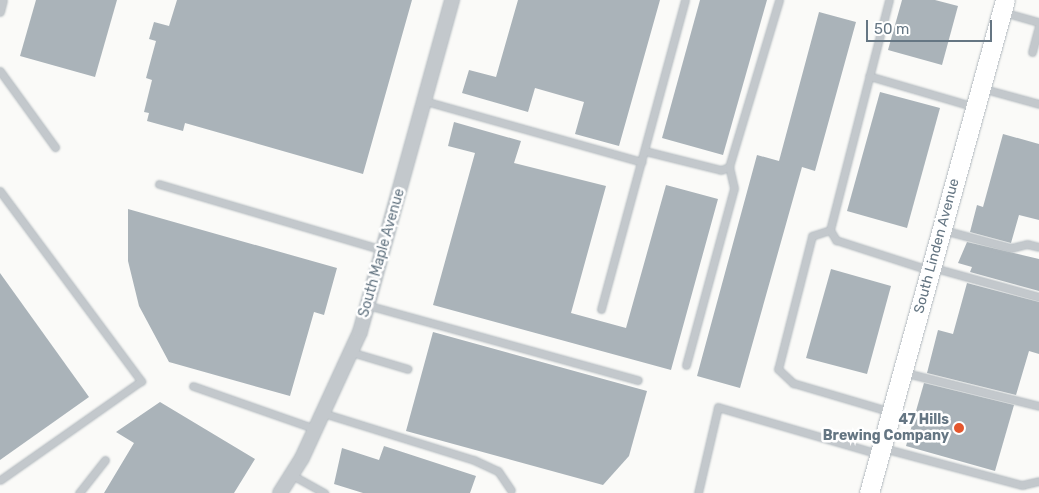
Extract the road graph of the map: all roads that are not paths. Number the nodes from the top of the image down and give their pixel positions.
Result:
1 (3, 0) edge
2 (452, 0) edge
3 (685, 0) edge
4 (779, 0) edge
5 (889, 0) edge
6 (1003, 6) edge
7 (0, 12) edge
8 (1039, 22) edge
9 (1039, 26) edge
10 (1032, 52) dead end
11 (0, 70) edge
12 (869, 76) junction
13 (980, 88) junction
14 (424, 101) junction
15 (1039, 104) edge
16 (975, 107) junction
17 (55, 147) dead end
18 (645, 151) junction
19 (642, 162) junction
20 (729, 167) junction
21 (159, 184) dead end
22 (0, 191) edge
23 (830, 230) junction
24 (941, 230) junction
25 (1039, 247) edge
26 (383, 250) junction
27 (931, 268) junction
28 (1039, 297) edge
29 (368, 305) junction
30 (601, 310) dead end
31 (350, 352) junction
32 (686, 365) dead end
33 (408, 369) dead end
34 (902, 372) junction
35 (638, 380) dead end
36 (193, 386) dead end
37 (1039, 406) edge
38 (891, 412) junction
39 (322, 413) junction
40 (316, 429) junction
41 (880, 451) junction
42 (105, 460) dead end
43 (292, 474) junction
44 (0, 480) edge
45 (1039, 481) edge
46 (512, 490) dead end
47 (79, 493) edge
48 (280, 493) edge
49 (324, 493) edge
50 (698, 493) edge
51 (869, 493) edge

1 - 7 lane
2 - 14 street, South Maple Avenue
3 - 18 lane
4 - 20 lane
5 - 12 lane
6 - 8 lane
6 - 13 street, South Linden Avenue
9 - 10 lane
11 - 17 lane
12 - 16 lane
12 - 23 lane
13 - 15 lane
13 - 16 street, South Linden Avenue
14 - 19 lane
14 - 26 street, South Maple Avenue
16 - 24 street, South Linden Avenue
18 - 19 lane
18 - 20 lane
19 - 30 lane
20 - 32 lane
21 - 26 lane
22 - 44 lane
23 - 27 lane
23 - 38 lane
24 - 25 lane
24 - 27 street, South Linden Avenue
26 - 29 street, South Maple Avenue
27 - 28 lane
27 - 34 street, South Linden Avenue
29 - 31 street, South Maple Avenue
29 - 35 lane
31 - 33 lane
31 - 39 street, South Maple Avenue
34 - 37 lane
34 - 38 street, South Linden Avenue
36 - 40 lane
38 - 41 street, South Linden Avenue
39 - 40 street, South Maple Avenue
39 - 46 lane
40 - 43 street, South Maple Avenue
41 - 45 lane
41 - 50 lane
41 - 51 street, South Linden Avenue
42 - 47 lane
43 - 48 street, South Maple Avenue
43 - 49 lane

